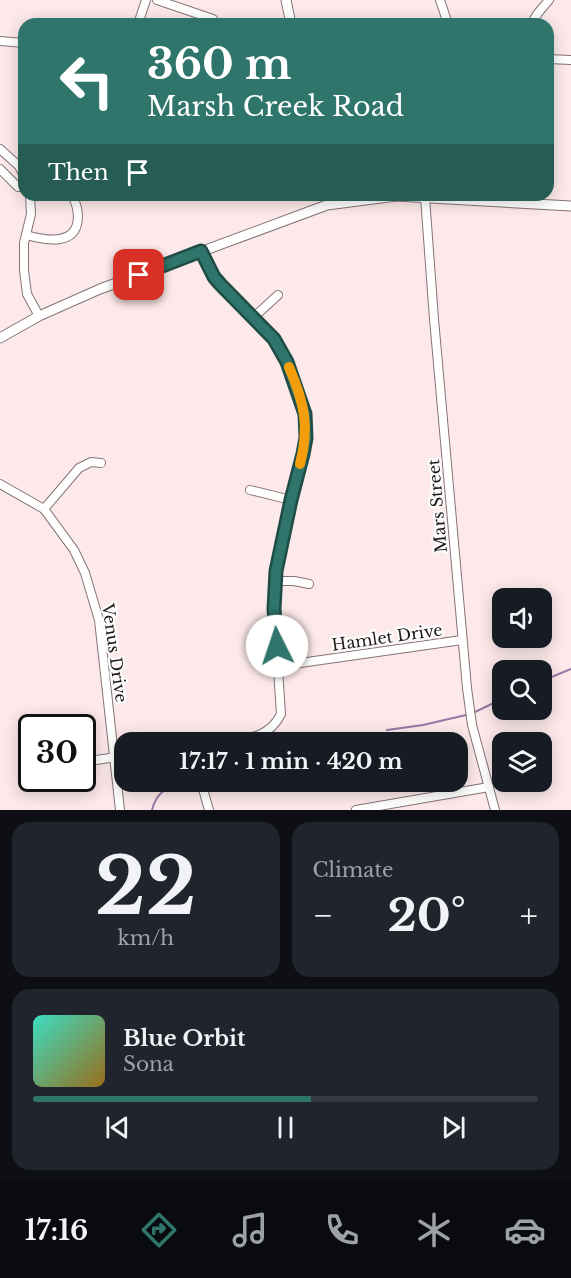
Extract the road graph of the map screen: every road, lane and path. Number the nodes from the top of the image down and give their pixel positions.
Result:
1 (146, 0) edge
2 (157, 0) edge
3 (286, 0) edge
4 (440, 0) edge
5 (549, 0) edge
6 (140, 18) edge
7 (210, 18) edge
8 (290, 18) edge
9 (446, 18) edge
10 (534, 18) edge
11 (0, 41) edge
12 (18, 42) edge
13 (554, 59) edge
14 (571, 60) edge
15 (0, 149) edge
16 (18, 165) edge
17 (0, 169) edge
18 (18, 188) edge
19 (30, 201) edge
20 (75, 201) edge
21 (324, 201) edge
22 (425, 201) edge
23 (518, 201) edge
24 (571, 206) edge
25 (26, 235) junction
26 (201, 251) junction
27 (278, 295) dead end
28 (39, 316) junction
29 (254, 317) junction
30 (0, 338) edge
31 (101, 463) dead end
32 (0, 483) edge
33 (250, 490) dead end
34 (291, 500) junction
35 (44, 509) junction
36 (275, 581) junction
37 (309, 584) dead end
38 (462, 640) junction
39 (279, 666) junction
40 (267, 732) edge
41 (114, 748) edge
42 (114, 757) edge
43 (96, 760) edge
44 (489, 788) junction
45 (118, 792) edge
46 (204, 792) edge
47 (120, 810) edge
48 (209, 810) edge
49 (356, 810) edge
50 (495, 810) edge

1 - 6 street
2 - 7 street
3 - 8 street
4 - 9 street
5 - 10 street
11 - 12 street
13 - 14 street
15 - 16 street
17 - 18 street
19 - 25 street
20 - 25 street
21 - 26 street
22 - 38 street, Mars Street
23 - 24 street
25 - 28 street
26 - 28 street
26 - 29 street
27 - 29 street
28 - 30 street
29 - 34 street
31 - 35 street
32 - 35 street, Venus Drive
33 - 34 street
34 - 36 street
35 - 41 street, Venus Drive
36 - 37 street
36 - 39 street
38 - 39 street, Hamlet Drive
38 - 44 street, Mars Street
39 - 40 street
42 - 43 street
44 - 49 street
44 - 50 street, Mars Street
45 - 47 street, Venus Drive
46 - 48 street

